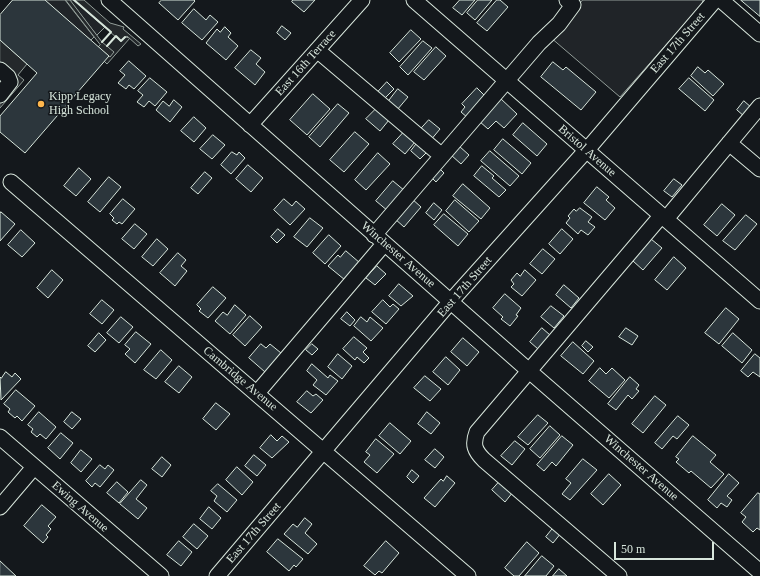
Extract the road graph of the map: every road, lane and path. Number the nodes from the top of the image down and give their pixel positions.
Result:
1 (109, 0) edge
2 (362, 0) edge
3 (414, 0) edge
4 (715, 0) edge
5 (721, 0) edge
6 (572, 2) edge
7 (760, 34) edge
8 (317, 50) junction
9 (0, 70) edge
10 (507, 81) junction
11 (0, 95) edge
12 (760, 106) edge
13 (250, 125) junction
14 (729, 143) junction
15 (586, 150) junction
16 (442, 156) junction
17 (760, 169) edge
18 (11, 182) dead end
19 (663, 218) junction
20 (379, 239) junction
21 (451, 301) junction
22 (760, 301) edge
23 (528, 370) junction
24 (257, 393) junction
25 (0, 437) edge
26 (324, 450) junction
27 (34, 467) junction
28 (0, 507) edge
29 (754, 572) edge
30 (161, 576) edge
31 (217, 576) edge
32 (468, 576) edge
33 (619, 576) edge

1 - 13 street, Winchester Avenue
2 - 8 street, East 16th Terrace
3 - 10 street, Bristol Avenue
4 - 15 street, East 17th Street
5 - 7 street
6 - 10 street
8 - 13 street, East 16th Terrace
8 - 16 street
9 - 11 street
10 - 15 street, Bristol Avenue
10 - 16 street
12 - 14 street
13 - 20 street, Winchester Avenue
14 - 17 street
14 - 19 street
15 - 19 street, Bristol Avenue
15 - 21 street, East 17th Street
16 - 20 street
18 - 24 street, Cambridge Avenue
19 - 22 street, Bristol Avenue
19 - 23 street
20 - 21 street, Winchester Avenue
20 - 24 street
21 - 23 street, Winchester Avenue
21 - 26 street, East 17th Street
23 - 29 street, Winchester Avenue
23 - 33 street
24 - 26 street, Cambridge Avenue
25 - 27 street, Ewing Avenue
26 - 31 street, East 17th Street
26 - 32 street, Cambridge Avenue
27 - 28 street
27 - 30 street, Ewing Avenue

